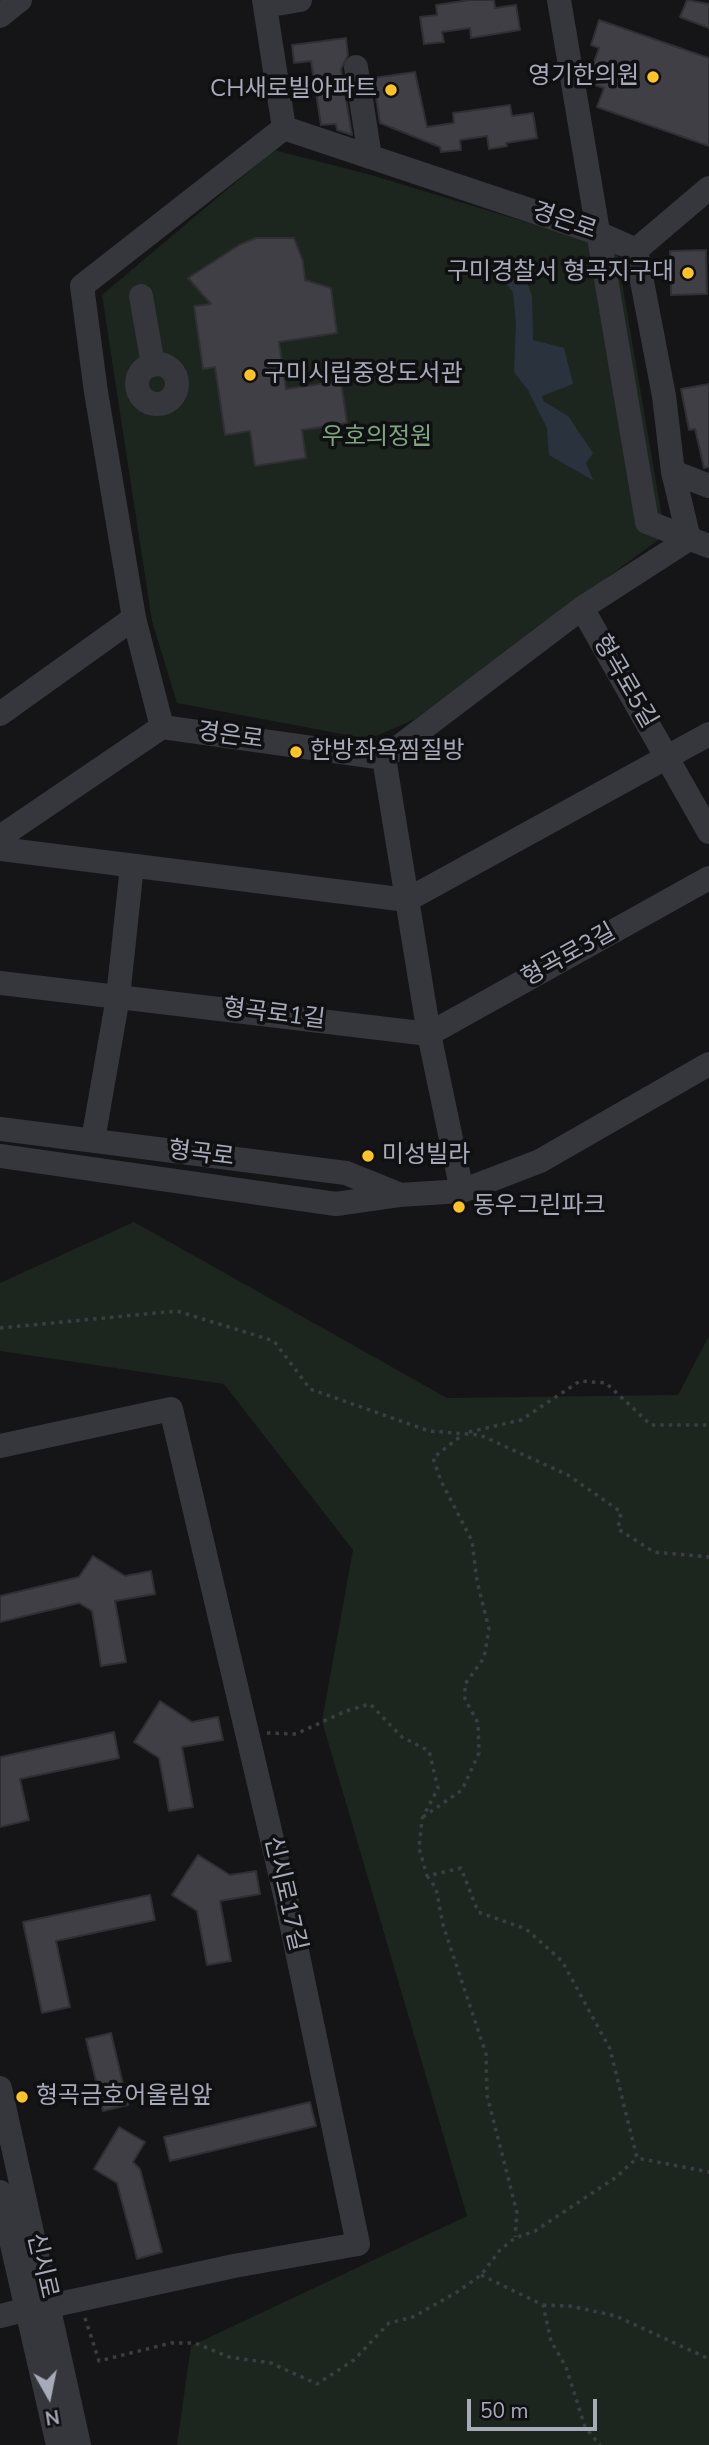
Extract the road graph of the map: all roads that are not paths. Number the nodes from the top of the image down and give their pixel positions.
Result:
1 (20, 0) edge
2 (300, 0) edge
3 (559, 0) edge
4 (264, 3) edge
5 (0, 16) edge
6 (356, 67) dead end
7 (284, 128) junction
8 (370, 158) junction
9 (709, 188) edge
10 (598, 233) junction
11 (636, 250) junction
12 (141, 296) dead end
13 (153, 365) junction
14 (136, 387) junction
15 (96, 392) junction
16 (673, 472) junction
17 (709, 486) edge
18 (699, 543) edge
19 (582, 608) junction
20 (134, 618) junction
21 (0, 714) edge
22 (162, 727) junction
23 (709, 734) edge
24 (666, 757) junction
25 (384, 758) junction
26 (709, 832) edge
27 (0, 837) edge
28 (0, 849) edge
29 (132, 866) junction
30 (709, 877) edge
31 (407, 900) junction
32 (0, 983) edge
33 (118, 997) junction
34 (429, 1034) junction
35 (709, 1064) edge
36 (0, 1129) edge
37 (93, 1140) junction
38 (0, 1156) edge
39 (462, 1191) junction
40 (399, 1195) junction
41 (0, 1446) edge
42 (0, 2088) edge
43 (0, 2192) edge
44 (39, 2308) junction
45 (0, 2316) edge
46 (58, 2445) edge
47 (79, 2445) edge

1 - 5 street
2 - 4 street
3 - 10 street
4 - 7 street
6 - 8 street
7 - 8 street, 경은로
7 - 15 street, 경은로
8 - 10 street, 경은로
9 - 11 street
10 - 11 street, 경은로
10 - 18 street
11 - 16 street
12 - 13 street
13 - 14 street
13 - 14 street
14 - 15 street
15 - 20 street, 경은로
16 - 17 street
16 - 18 street
18 - 19 street
19 - 24 street, 형곡로5길
19 - 25 street
20 - 21 street
20 - 22 street, 경은로
22 - 25 street, 경은로
22 - 27 street, 경은로
23 - 24 street, 형곡로5길
24 - 26 street, 형곡로5길
24 - 31 street
25 - 31 street
28 - 29 street
29 - 31 street
29 - 33 street
30 - 34 street, 형곡로3길
31 - 34 street
32 - 33 street
33 - 34 street, 형곡로1길
33 - 37 street
34 - 39 street
35 - 39 street, 형곡로
36 - 37 street, 형곡로
37 - 40 street, 형곡로
38 - 40 street, 형곡로
39 - 40 street, 형곡로
41 - 44 street, 신시로17길
42 - 44 street, 신시로
43 - 44 street, 신시로
44 - 45 street, 신시로17길
44 - 46 street, 신시로
44 - 47 street, 신시로

